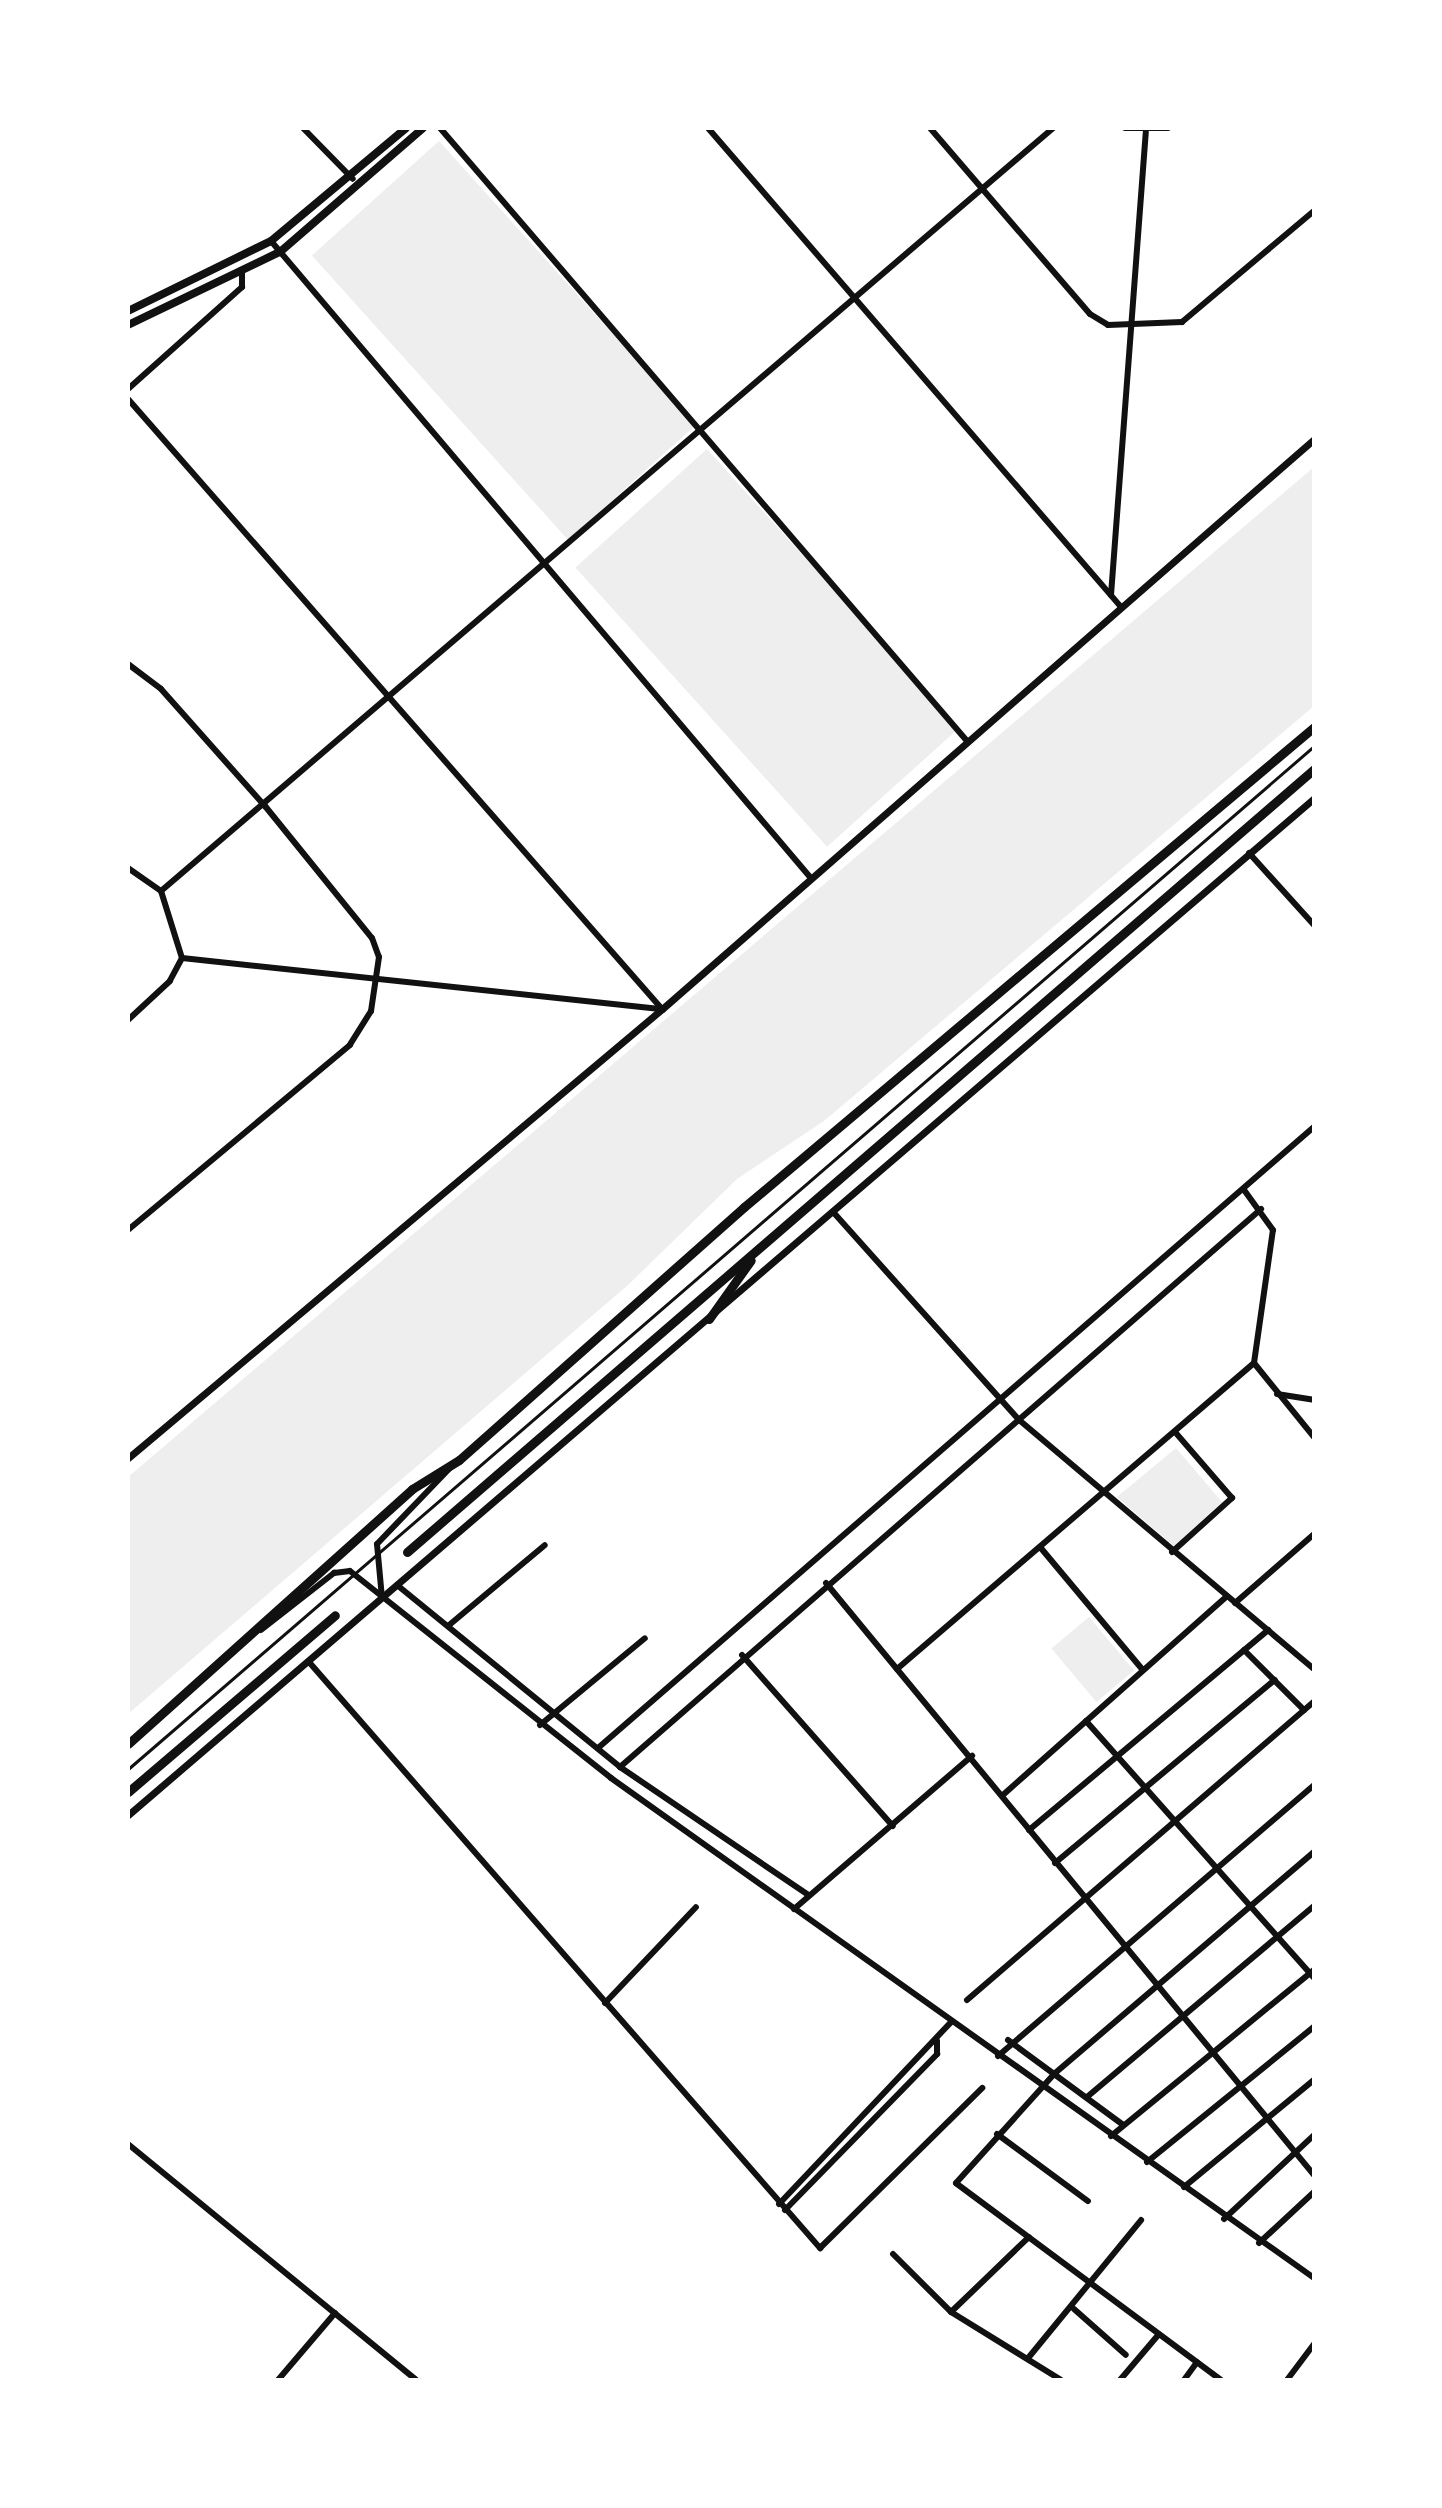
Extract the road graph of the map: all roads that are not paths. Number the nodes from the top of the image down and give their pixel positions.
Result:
1 (303, 128) edge
2 (406, 128) edge
3 (423, 128) edge
4 (440, 128) edge
5 (708, 128) edge
6 (930, 128) edge
7 (1053, 128) edge
8 (1125, 128) edge
9 (1168, 128) edge
10 (1146, 132) junction
11 (353, 179) junction
12 (983, 188) junction
13 (1314, 211) edge
14 (271, 241) junction
15 (280, 252) junction
16 (242, 273) junction
17 (854, 298) junction
18 (128, 311) edge
19 (128, 325) edge
20 (1132, 326) junction
21 (128, 389) edge
22 (129, 402) edge
23 (700, 429) junction
24 (1314, 439) edge
25 (543, 566) junction
26 (1111, 595) junction
27 (1121, 607) junction
28 (128, 664) edge
29 (391, 698) junction
30 (1314, 727) edge
31 (968, 742) junction
32 (1314, 746) edge
33 (1314, 769) edge
34 (1314, 798) edge
35 (265, 806) junction
36 (1249, 853) junction
37 (128, 868) edge
38 (810, 877) junction
39 (161, 891) junction
40 (1314, 925) edge
41 (182, 958) junction
42 (379, 981) junction
43 (662, 1009) junction
44 (128, 1020) edge
45 (1314, 1127) edge
46 (1244, 1190) junction
47 (1261, 1209) junction
48 (834, 1213) junction
49 (128, 1230) edge
50 (760, 1247) junction
51 (709, 1319) junction
52 (1254, 1363) junction
53 (1277, 1394) junction
54 (1314, 1400) edge
55 (1001, 1403) junction
56 (1018, 1419) junction
57 (1175, 1432) junction
58 (1314, 1437) edge
59 (128, 1458) edge
60 (459, 1460) junction
61 (1103, 1493) junction
62 (1314, 1534) edge
63 (545, 1545) dead end
64 (1040, 1547) junction
65 (407, 1552) dead end
66 (1172, 1552) junction
67 (826, 1583) junction
68 (397, 1585) junction
69 (1227, 1596) junction
70 (382, 1598) junction
71 (1235, 1603) junction
72 (335, 1615) dead end
73 (433, 1615) junction
74 (416, 1626) junction
75 (448, 1626) junction
76 (1268, 1630) junction
77 (459, 1636) junction
78 (645, 1638) dead end
79 (241, 1644) junction
80 (1244, 1650) junction
81 (451, 1654) junction
82 (742, 1655) junction
83 (309, 1662) junction
84 (897, 1669) junction
85 (1314, 1669) edge
86 (1143, 1670) junction
87 (1275, 1680) junction
88 (1314, 1702) edge
89 (551, 1710) junction
90 (1304, 1710) junction
91 (1086, 1721) junction
92 (540, 1725) junction
93 (128, 1744) edge
94 (598, 1748) junction
95 (972, 1756) junction
96 (1118, 1756) junction
97 (620, 1767) junction
98 (128, 1769) edge
99 (1314, 1785) edge
100 (1146, 1788) junction
101 (128, 1792) edge
102 (1004, 1794) junction
103 (128, 1815) edge
104 (1175, 1821) junction
105 (893, 1826) junction
106 (1029, 1830) junction
107 (1314, 1852) edge
108 (1055, 1863) junction
109 (1215, 1866) junction
110 (808, 1895) junction
111 (1085, 1899) junction
112 (1250, 1906) junction
113 (1314, 1906) edge
114 (696, 1907) dead end
115 (794, 1909) junction
116 (1277, 1937) junction
117 (1122, 1943) junction
118 (1313, 1974) edge
119 (1156, 1985) junction
120 (967, 2000) dead end
121 (605, 2003) junction
122 (1182, 2016) junction
123 (951, 2022) junction
124 (1314, 2027) edge
125 (1008, 2040) junction
126 (937, 2041) junction
127 (1214, 2055) junction
128 (998, 2056) junction
129 (1054, 2074) junction
130 (1314, 2080) edge
131 (982, 2088) dead end
132 (1042, 2088) junction
133 (1242, 2089) junction
134 (1087, 2097) junction
135 (1267, 2119) junction
136 (1122, 2124) junction
137 (997, 2134) junction
138 (1314, 2135) edge
139 (1111, 2136) junction
140 (128, 2144) edge
141 (1294, 2152) junction
142 (1147, 2162) junction
143 (1314, 2175) edge
144 (1184, 2187) junction
145 (1313, 2197) edge
146 (1088, 2201) dead end
147 (779, 2204) junction
148 (785, 2210) junction
149 (1224, 2219) junction
150 (1141, 2220) dead end
151 (1029, 2237) junction
152 (1259, 2243) junction
153 (893, 2254) dead end
154 (1314, 2278) edge
155 (1094, 2286) junction
156 (1074, 2309) junction
157 (951, 2312) junction
158 (335, 2313) junction
159 (1159, 2334) junction
160 (1314, 2344) edge
161 (1126, 2355) dead end
162 (1029, 2357) junction
163 (1197, 2362) junction
164 (278, 2380) edge
165 (416, 2380) edge
166 (1061, 2380) edge
167 (1120, 2380) edge
168 (1184, 2380) edge
169 (1221, 2380) edge
170 (1287, 2380) edge

1 - 11 street
2 - 11 main road
3 - 15 main road
4 - 23 street
5 - 17 street
6 - 12 street
7 - 12 street
8 - 10 street
9 - 10 street
10 - 20 street
11 - 14 main road
12 - 17 street
12 - 20 street
13 - 20 street
14 - 15 street
14 - 18 main road
15 - 16 main road
15 - 25 street
16 - 19 main road
16 - 21 street
17 - 23 street
17 - 26 street
20 - 26 street
22 - 29 street
23 - 25 street
23 - 31 street
24 - 27 street
25 - 29 street
25 - 38 street
26 - 27 street
27 - 31 street
28 - 35 street
29 - 35 street
29 - 43 street
30 - 60 main road
31 - 38 street
32 - 98 lane
33 - 50 main road
34 - 36 street
35 - 39 street
35 - 42 street
36 - 40 street
36 - 48 street
37 - 39 street
38 - 43 street
39 - 41 street
41 - 42 street
41 - 44 street
42 - 43 street
42 - 49 street
43 - 59 street
45 - 46 street
46 - 47 street
46 - 55 street
47 - 52 street
47 - 56 street
48 - 51 street
48 - 55 street
50 - 51 main road
50 - 65 main road
51 - 68 street
52 - 53 street
52 - 57 street
53 - 54 street
53 - 58 street
55 - 56 street
55 - 94 street
56 - 61 street
56 - 67 street
57 - 61 street
57 - 66 street
60 - 70 street
60 - 79 main road
61 - 64 street
61 - 66 street
62 - 71 street
63 - 75 street
64 - 84 street
64 - 86 street
66 - 69 street
67 - 82 street
67 - 84 street
68 - 70 street
68 - 73 street
69 - 71 street
69 - 86 street
70 - 74 street
70 - 79 street
70 - 83 street
71 - 76 street
72 - 101 main road
73 - 74 street
73 - 75 street
74 - 81 street
75 - 77 street
76 - 80 street
76 - 85 street
77 - 81 street
77 - 89 street
78 - 89 street
79 - 93 main road
80 - 87 street
80 - 96 street
81 - 92 street
82 - 97 street
82 - 105 street
83 - 103 street
83 - 121 street
84 - 95 street
86 - 91 street
87 - 90 street
87 - 100 street
88 - 90 street
89 - 92 street
89 - 94 street
90 - 104 street
91 - 96 street
91 - 102 street
92 - 115 street
94 - 97 street
95 - 102 street
95 - 105 street
96 - 100 street
96 - 106 street
97 - 110 street
99 - 109 street
100 - 104 street
100 - 108 street
102 - 106 street
104 - 109 street
104 - 111 street
105 - 110 street
106 - 108 street
107 - 112 street
108 - 111 street
109 - 112 street
109 - 117 street
110 - 115 street
111 - 117 street
111 - 120 street
112 - 116 street
112 - 119 street
113 - 116 street
114 - 121 street
115 - 123 street
116 - 118 street
116 - 122 street
117 - 119 street
117 - 125 street
118 - 127 street
119 - 122 street
119 - 129 street
121 - 147 street
122 - 127 street
122 - 134 street
123 - 126 street
123 - 128 street
124 - 133 street
125 - 128 street
125 - 129 street
126 - 147 street
126 - 148 street
127 - 133 street
127 - 136 street
128 - 132 street
129 - 132 street
129 - 134 street
130 - 135 street
131 - 148 street
132 - 137 street
132 - 139 street
133 - 135 street
133 - 142 street
134 - 136 street
135 - 141 street
135 - 144 street
136 - 139 street
137 - 146 street
137 - 151 street
138 - 141 street
139 - 142 street
140 - 158 street
141 - 143 street
141 - 149 street
142 - 144 street
144 - 149 street
145 - 152 street
147 - 148 street
149 - 152 street
150 - 155 street
151 - 155 street
151 - 157 street
152 - 154 street
153 - 157 street
155 - 156 street
155 - 159 street
156 - 161 street
156 - 162 street
157 - 162 street
158 - 164 street
158 - 165 street
159 - 163 street
159 - 167 street
160 - 170 street
162 - 166 street
163 - 168 street
163 - 169 street

